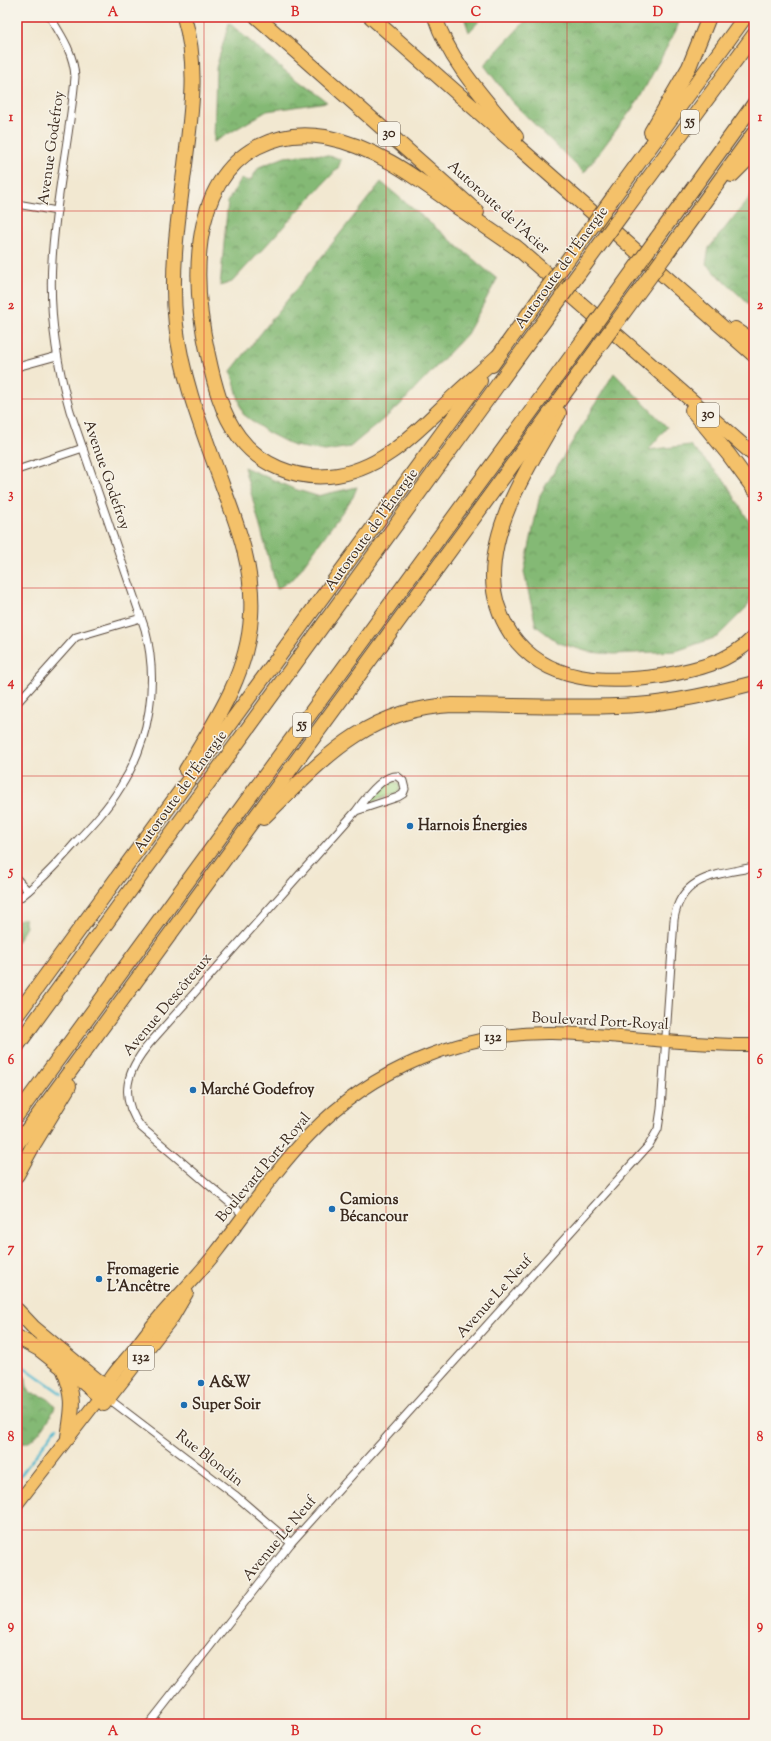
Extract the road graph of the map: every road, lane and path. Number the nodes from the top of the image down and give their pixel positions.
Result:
1 (50, 17) edge
2 (184, 17) edge
3 (257, 17) edge
4 (371, 17) edge
5 (435, 17) edge
6 (709, 17) edge
7 (745, 17) edge
8 (754, 35) edge
9 (754, 104) edge
10 (754, 133) edge
11 (754, 153) edge
12 (542, 168) junction
13 (624, 182) junction
14 (17, 204) edge
15 (698, 210) junction
16 (57, 211) junction
17 (521, 251) junction
18 (688, 298) junction
19 (754, 342) edge
20 (57, 356) junction
21 (754, 356) edge
22 (497, 358) junction
23 (588, 361) junction
24 (17, 367) edge
25 (662, 375) junction
26 (83, 448) junction
27 (754, 455) edge
28 (17, 470) edge
29 (754, 489) edge
30 (141, 618) junction
31 (754, 637) edge
32 (754, 683) edge
33 (17, 703) edge
34 (356, 811) junction
35 (234, 846) junction
36 (134, 854) junction
37 (754, 867) edge
38 (17, 879) edge
39 (28, 891) junction
40 (17, 900) edge
41 (17, 1015) edge
42 (102, 1026) junction
43 (665, 1041) junction
44 (754, 1045) edge
45 (17, 1046) edge
46 (17, 1115) edge
47 (17, 1144) edge
48 (17, 1175) edge
49 (244, 1215) junction
50 (17, 1310) edge
51 (17, 1337) edge
52 (63, 1368) junction
53 (104, 1394) junction
54 (68, 1437) junction
55 (17, 1504) edge
56 (17, 1510) edge
57 (291, 1543) junction
58 (149, 1724) edge

1 - 16 street, Avenue Godefroy
2 - 36 highway
3 - 17 highway, Autoroute de l'Acier / 30
4 - 12 highway
5 - 12 highway
6 - 13 highway
7 - 13 highway
8 - 45 highway, Autoroute de l'Énergie / 55, bridge
9 - 46 highway, 55, bridge
10 - 15 highway
11 - 15 highway
12 - 18 highway
13 - 22 highway, bridge
14 - 16 street
15 - 23 highway, bridge
16 - 20 street, Avenue Godefroy
17 - 22 highway
17 - 25 highway, Autoroute de l'Acier / 30
18 - 19 highway
18 - 21 highway
20 - 24 street
20 - 26 street, Avenue Godefroy
22 - 36 highway
23 - 31 highway
23 - 35 highway
25 - 27 highway, Autoroute de l'Acier / 30
25 - 29 highway
26 - 28 street
26 - 30 street, Avenue Godefroy
30 - 33 street
30 - 39 street, Avenue Godefroy
32 - 35 highway
34 - 34 street, Avenue Descôteaux
34 - 49 street, Avenue Descôteaux
35 - 42 highway
36 - 41 highway
37 - 43 street, Avenue Le Neuf
38 - 39 street
39 - 40 street, Avenue Godefroy
42 - 47 highway
42 - 48 highway
43 - 44 main road, Boulevard Port-Royal / 132
43 - 49 main road, Boulevard Port-Royal / 132
43 - 57 street, Avenue Le Neuf
49 - 53 main road, Boulevard Port-Royal / 132
50 - 53 highway
51 - 52 highway
52 - 53 highway
52 - 54 highway
53 - 54 main road, Boulevard Port-Royal / 132
53 - 56 main road, Boulevard Port-Royal / 132
53 - 57 street, Rue Blondin
54 - 55 main road, Boulevard Port-Royal / 132
57 - 58 street, Avenue Le Neuf

